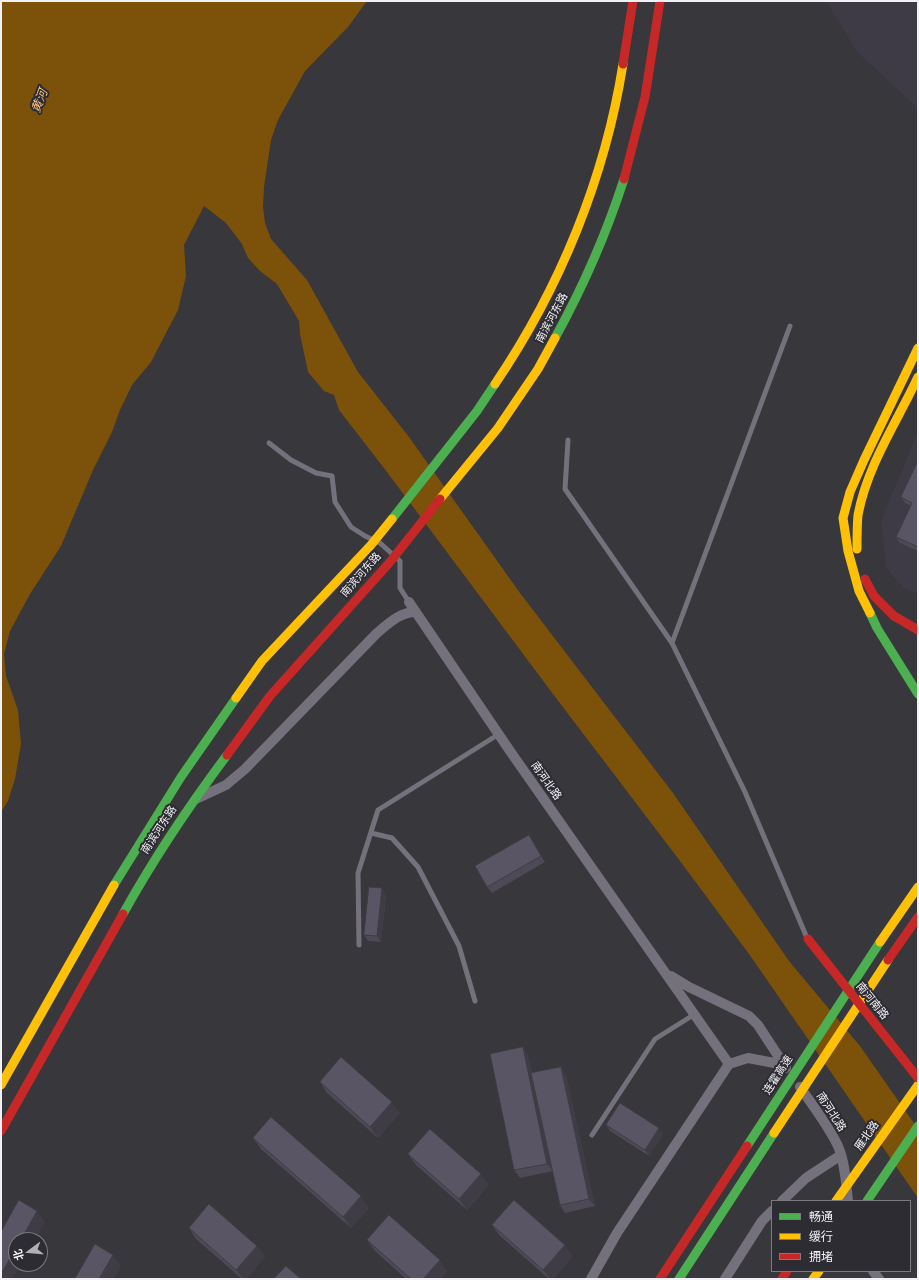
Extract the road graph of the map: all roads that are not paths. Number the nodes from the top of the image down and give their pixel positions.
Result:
1 (633, 1) edge
2 (660, 1) edge
3 (790, 326) dead end
4 (918, 348) edge
5 (918, 377) edge
6 (568, 440) dead end
7 (269, 443) dead end
8 (408, 602) joint
9 (416, 612) junction
10 (918, 630) edge
11 (672, 643) junction
12 (918, 694) edge
13 (499, 734) junction
14 (193, 801) junction
15 (371, 833) junction
16 (918, 878) edge
17 (918, 886) edge
18 (912, 895) junction
19 (918, 917) edge
20 (918, 923) edge
21 (907, 932) junction
22 (808, 939) joint
23 (359, 945) dead end
24 (665, 972) junction
25 (475, 1001) dead end
26 (695, 1014) junction
27 (729, 1064) junction
28 (785, 1065) junction
29 (918, 1078) edge
30 (1, 1085) edge
31 (918, 1085) edge
32 (918, 1126) edge
33 (1, 1131) edge
34 (592, 1135) dead end
35 (841, 1156) junction
36 (783, 1200) edge
37 (837, 1200) edge
38 (848, 1200) edge
39 (868, 1200) edge
40 (771, 1212) edge
41 (591, 1279) edge
42 (660, 1279) edge
43 (679, 1279) edge
44 (725, 1279) edge

1 - 30 main road, 南滨河东路
2 - 14 main road, 南滨河东路
3 - 11 lane
4 - 12 main road
5 - 10 main road
6 - 11 lane
7 - 8 lane
8 - 9 street, 南河北路
9 - 13 street, 南河北路
9 - 14 street
11 - 22 lane
13 - 15 lane
13 - 24 street, 南河北路
14 - 33 main road, 南滨河东路
15 - 23 lane
15 - 25 lane
16 - 18 main road
17 - 18 main road, 连霍高速
18 - 42 main road, 连霍高速
19 - 21 main road
20 - 21 main road
21 - 43 main road
22 - 29 main road, 南河南路
24 - 26 street, 南河北路
24 - 28 street, 南河北路
26 - 27 street, 南河北路
26 - 34 lane
27 - 28 street
27 - 41 street
28 - 35 street, 南河北路
31 - 37 main road, 雁北路
32 - 39 main road
35 - 36 street
35 - 38 street, 南河北路
40 - 44 street

